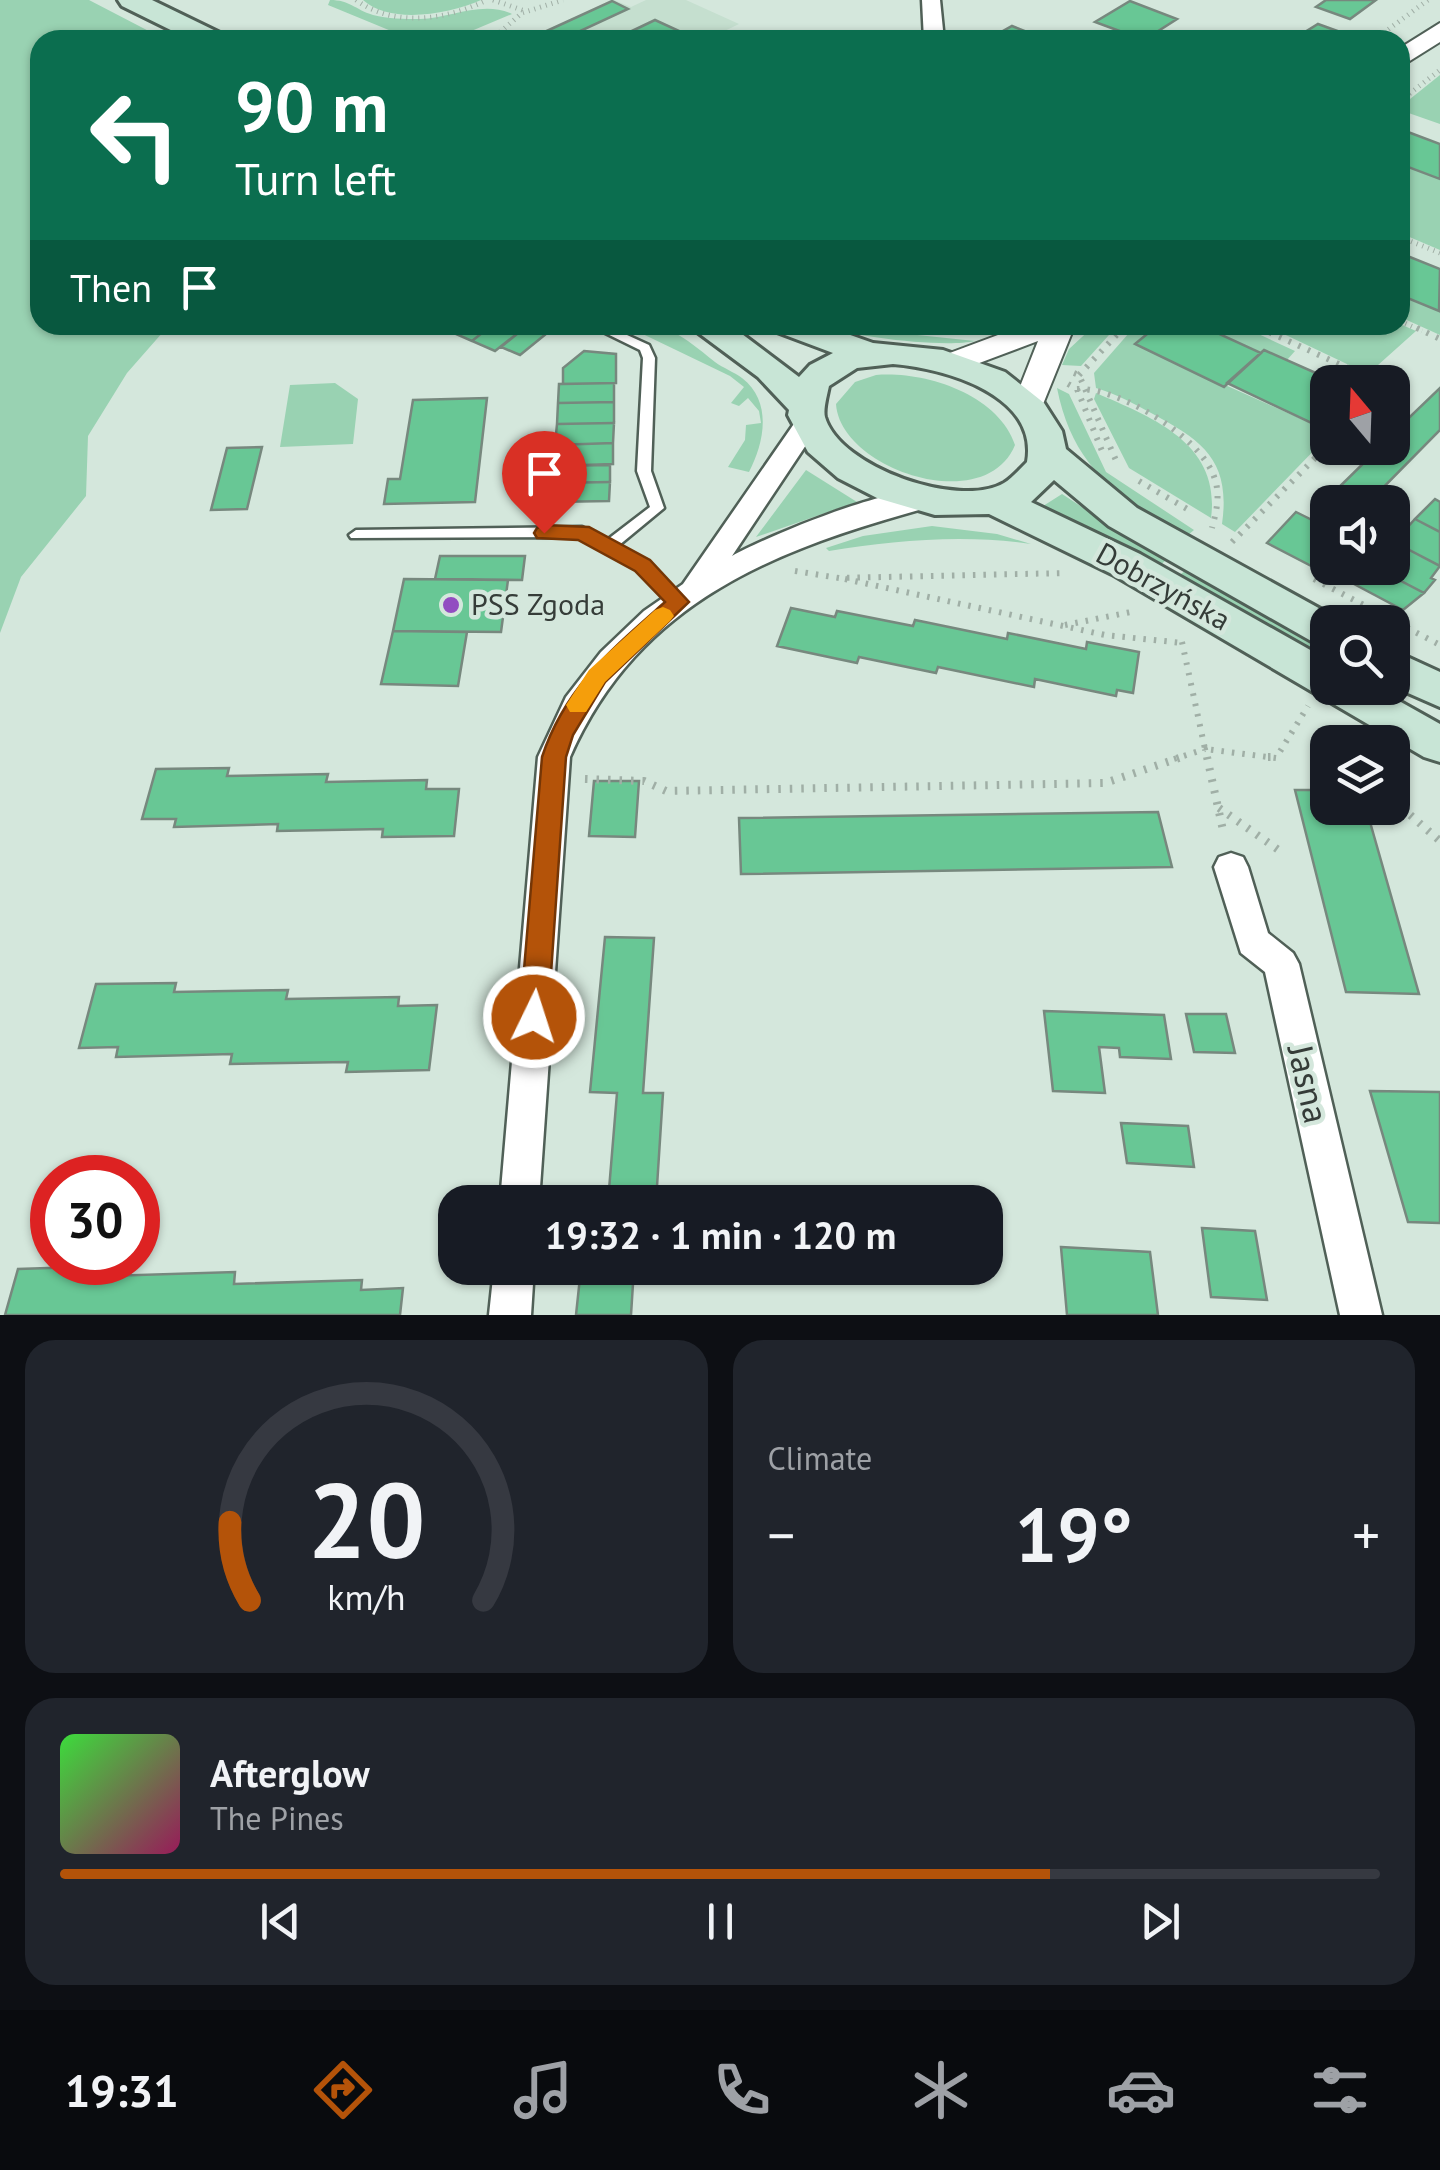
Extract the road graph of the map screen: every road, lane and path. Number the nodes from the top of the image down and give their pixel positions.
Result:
1 (131, 0) edge
2 (356, 0) edge
3 (490, 0) edge
4 (564, 0) edge
5 (931, 0) edge
6 (526, 11) junction
7 (192, 30) edge
8 (503, 30) edge
9 (933, 30) edge
10 (1440, 30) edge
11 (1410, 52) edge
12 (1440, 70) edge
13 (1410, 94) edge
14 (1410, 240) edge
15 (1440, 253) edge
16 (1410, 326) edge
17 (618, 335) edge
18 (722, 335) edge
19 (817, 335) edge
20 (1029, 335) edge
21 (1056, 335) edge
22 (1117, 335) edge
23 (1274, 335) edge
24 (1440, 340) edge
25 (870, 354) junction
26 (950, 364) junction
27 (1340, 365) edge
28 (1056, 372) junction
29 (1079, 375) junction
30 (1080, 388) junction
31 (1028, 406) junction
32 (806, 414) junction
33 (1048, 453) junction
34 (1119, 476) dead end
35 (1134, 486) dead end
36 (923, 500) junction
37 (995, 502) junction
38 (1214, 525) junction
39 (356, 535) dead end
40 (609, 546) junction
41 (1253, 546) dead end
42 (1304, 574) dead end
43 (840, 578) dead end
44 (686, 596) junction
45 (1148, 600) dead end
46 (1310, 621) edge
47 (1059, 626) junction
48 (1180, 632) dead end
49 (1182, 643) junction
50 (1440, 646) edge
51 (1410, 675) edge
52 (1310, 681) edge
53 (1440, 691) edge
54 (1315, 705) edge
55 (1355, 705) edge
56 (1440, 745) edge
57 (1205, 749) junction
58 (573, 780) dead end
59 (1218, 807) junction
60 (1410, 815) edge
61 (1440, 840) edge
62 (1280, 850) dead end
63 (1230, 867) joint
64 (520, 1185) edge
65 (513, 1285) edge
66 (510, 1315) edge
67 (1361, 1315) edge

1 - 7 main road
2 - 3 path
3 - 6 path
4 - 6 path
5 - 9 street
6 - 8 path
10 - 11 street
12 - 13 path
14 - 15 path
16 - 24 path
17 - 40 lane
18 - 32 main road
19 - 25 main road
20 - 26 street
21 - 28 street
22 - 29 path
23 - 27 path
25 - 26 main road
25 - 32 main road
26 - 31 main road
28 - 29 path
28 - 30 path
28 - 31 street
29 - 30 path
30 - 34 path
30 - 38 path
30 - 38 path
31 - 33 main road
32 - 36 main road
32 - 44 street
33 - 37 main road
33 - 46 main road, Dobrzyńska
35 - 38 path
36 - 37 main road
36 - 44 street
37 - 52 main road, Dobrzyńska
38 - 41 path
39 - 40 lane
40 - 44 lane
42 - 50 path
43 - 47 path
44 - 64 street
45 - 47 path
47 - 49 path
48 - 49 path
49 - 57 path
51 - 53 main road
54 - 57 path
55 - 56 main road, Dobrzyńska
57 - 58 path
57 - 59 path
59 - 62 path
59 - 63 path
60 - 61 path
63 - 67 street, Jasna
65 - 66 street

